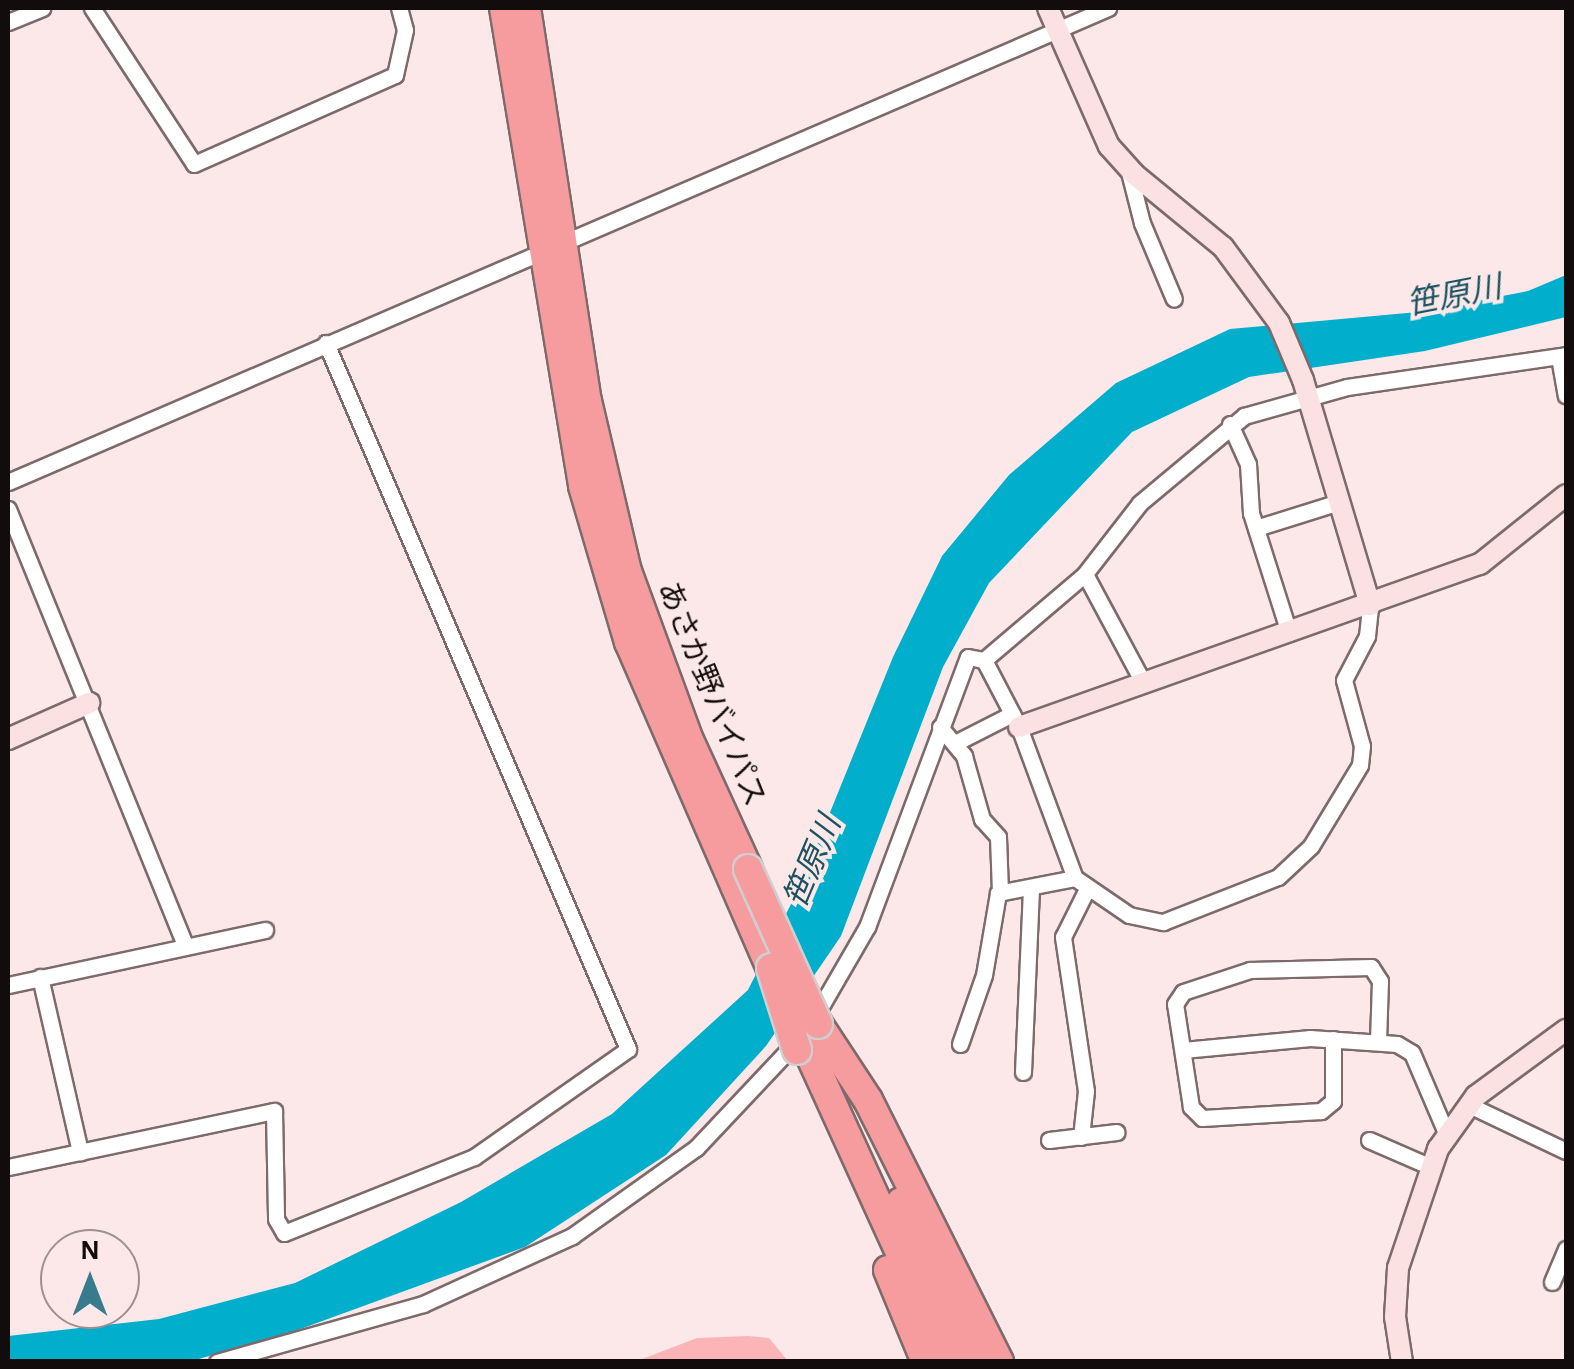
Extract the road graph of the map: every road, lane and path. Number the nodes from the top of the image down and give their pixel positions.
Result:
1 (42, 8) edge
2 (92, 8) edge
3 (399, 8) edge
4 (504, 8) edge
5 (526, 8) edge
6 (1048, 8) edge
7 (1108, 8) edge
8 (8, 22) edge
9 (1057, 30) junction
10 (1128, 168) junction
11 (552, 249) junction
12 (1174, 299) dead end
13 (326, 342) junction
14 (1563, 356) edge
15 (1566, 395) edge
16 (1308, 400) junction
17 (1230, 424) junction
18 (8, 482) edge
19 (1566, 496) edge
20 (1339, 502) junction
21 (8, 509) edge
22 (1256, 528) junction
23 (1085, 574) junction
24 (1370, 605) junction
25 (1289, 633) junction
26 (984, 660) junction
27 (1144, 684) junction
28 (89, 703) junction
29 (1016, 720) junction
30 (940, 727) junction
31 (8, 739) edge
32 (955, 743) junction
33 (742, 879) junction
34 (1081, 884) junction
35 (1031, 888) junction
36 (1000, 890) junction
37 (264, 930) dead end
38 (185, 945) junction
39 (40, 978) junction
40 (8, 985) edge
41 (1566, 1030) edge
42 (807, 1039) junction
43 (1333, 1039) junction
44 (1378, 1041) junction
45 (960, 1044) dead end
46 (1183, 1050) junction
47 (1024, 1072) dead end
48 (1468, 1105) junction
49 (1118, 1132) dead end
50 (1447, 1135) junction
51 (1081, 1137) junction
52 (1049, 1140) dead end
53 (1369, 1140) dead end
54 (80, 1152) junction
55 (1566, 1152) edge
56 (1431, 1167) junction
57 (8, 1168) edge
58 (1566, 1249) edge
59 (1552, 1282) dead end
60 (217, 1362) edge
61 (926, 1362) edge
62 (950, 1362) edge
63 (972, 1362) edge
64 (999, 1362) edge
65 (1402, 1362) edge

1 - 8 street
2 - 3 street
4 - 11 highway, あさか野バイパス
5 - 11 highway, あさか野バイパス
6 - 9 street
7 - 9 street
9 - 10 street
9 - 11 street
10 - 12 street
10 - 16 street
11 - 13 street
11 - 33 highway, あさか野バイパス
13 - 18 street
13 - 54 street
14 - 15 street
14 - 16 street
16 - 17 street
16 - 20 street
17 - 22 street
17 - 23 street
19 - 24 street
20 - 22 street
20 - 24 street
21 - 28 street
22 - 25 street
23 - 26 street
23 - 27 street
24 - 25 street
24 - 34 street
25 - 27 street
26 - 29 street
26 - 30 street
27 - 29 street
28 - 31 street
28 - 38 street
29 - 32 street
29 - 34 street
30 - 32 street
30 - 60 street
32 - 36 street
33 - 42 highway, あさか野バイパス, bridge
33 - 42 highway, あさか野バイパス, bridge
34 - 35 street
34 - 51 street
35 - 36 street
35 - 47 street
36 - 45 street
37 - 38 street
38 - 39 street
39 - 40 street
39 - 54 street
41 - 48 street
42 - 61 highway
42 - 62 highway, あさか野バイパス
42 - 63 highway, あさか野バイパス
42 - 64 highway
43 - 44 street
43 - 46 street
43 - 46 street
44 - 46 street
44 - 50 street
48 - 50 street
48 - 55 street
49 - 51 street
50 - 56 street
51 - 52 street
53 - 56 street
54 - 57 street
56 - 65 street
58 - 59 street

